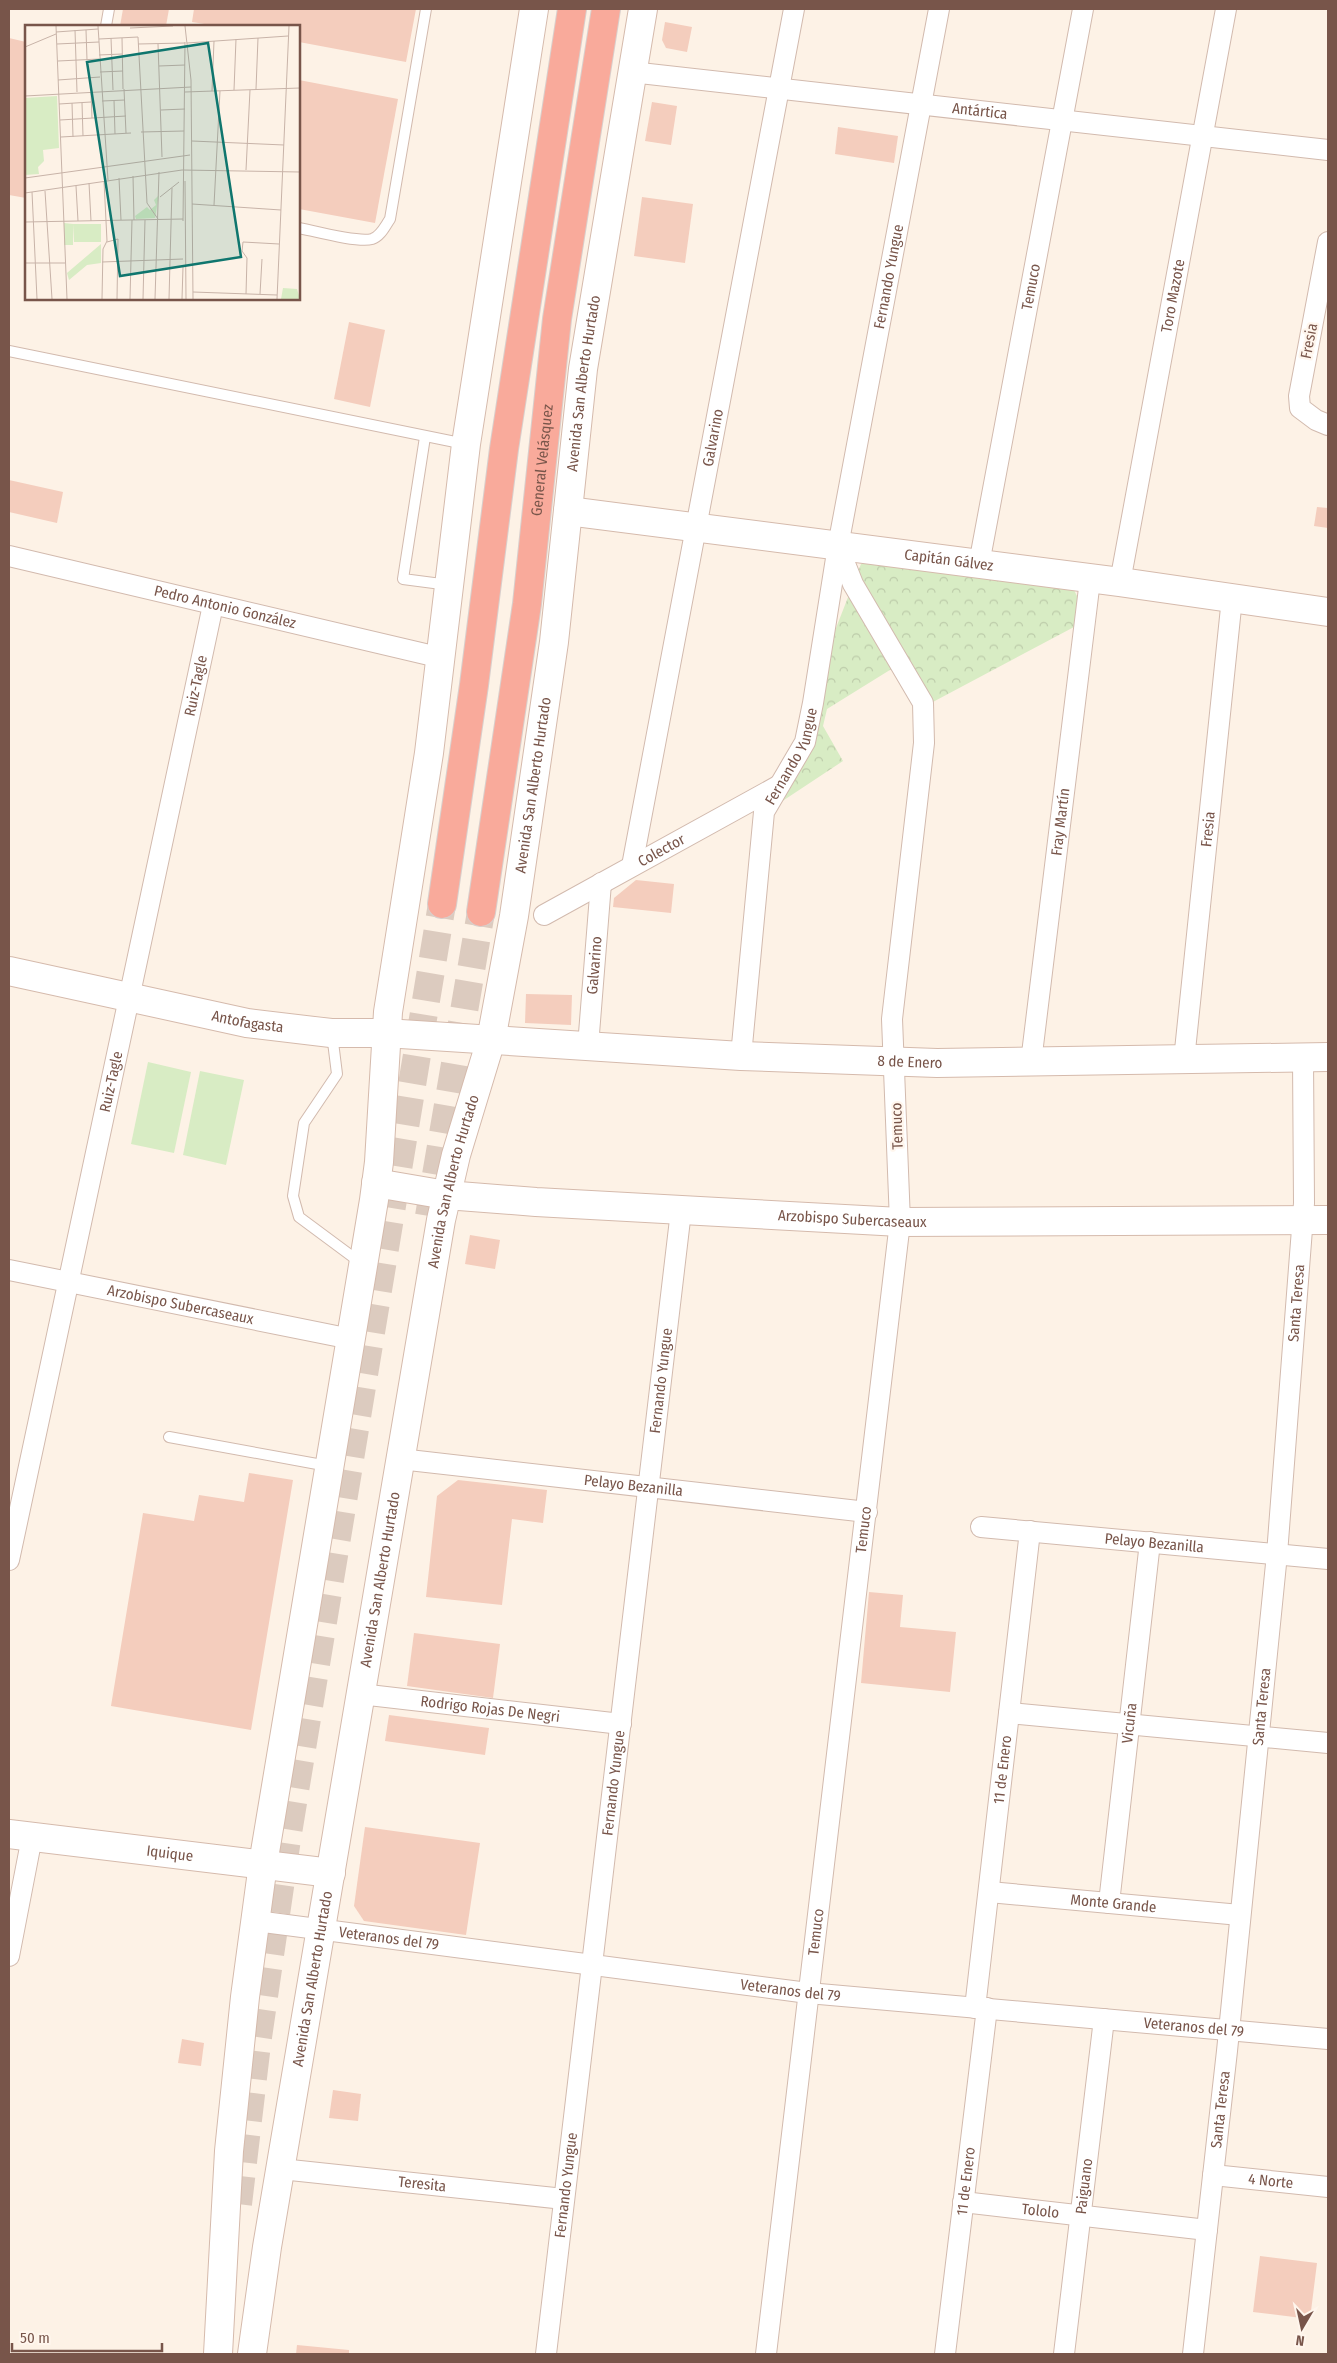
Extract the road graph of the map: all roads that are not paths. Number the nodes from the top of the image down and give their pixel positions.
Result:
1 (109, 9) edge
2 (426, 9) edge
3 (534, 9) edge
4 (572, 9) edge
5 (606, 9) edge
6 (643, 9) edge
7 (794, 9) edge
8 (939, 9) edge
9 (1083, 9) edge
10 (1226, 9) edge
11 (106, 25) edge
12 (631, 72) junction
13 (780, 89) junction
14 (921, 104) junction
15 (1063, 120) junction
16 (1202, 136) junction
17 (1328, 150) edge
18 (300, 228) edge
19 (1328, 242) edge
20 (9, 351) edge
21 (1328, 425) edge
22 (425, 437) junction
23 (466, 444) junction
24 (568, 511) junction
25 (698, 527) junction
26 (838, 546) junction
27 (9, 556) edge
28 (979, 564) junction
29 (1090, 580) junction
30 (1120, 582) junction
31 (450, 585) junction
32 (1232, 598) junction
33 (213, 604) junction
34 (1328, 612) edge
35 (442, 658) junction
36 (778, 786) junction
37 (632, 866) junction
38 (602, 883) junction
39 (442, 904) tunnel mouth
40 (481, 912) tunnel mouth
41 (544, 915) dead end
42 (9, 971) edge
43 (129, 997) junction
44 (331, 1033) junction
45 (385, 1033) junction
46 (491, 1040) junction
47 (588, 1046) junction
48 (741, 1056) junction
49 (1315, 1057) edge
50 (1184, 1060) junction
51 (894, 1062) junction
52 (1031, 1062) junction
53 (384, 1071) junction
54 (376, 1183) junction
55 (446, 1195) junction
56 (681, 1211) junction
57 (1315, 1220) edge
58 (900, 1222) junction
59 (363, 1265) junction
60 (9, 1270) edge
61 (68, 1282) junction
62 (351, 1339) junction
63 (169, 1437) dead end
64 (400, 1459) junction
65 (330, 1467) junction
66 (648, 1486) junction
67 (867, 1512) junction
68 (980, 1527) dead end
69 (1030, 1531) junction
70 (1150, 1542) junction
71 (1277, 1554) junction
72 (1328, 1559) edge
73 (9, 1560) edge
74 (360, 1694) junction
75 (1009, 1713) junction
76 (620, 1724) junction
77 (1129, 1724) junction
78 (1258, 1736) junction
79 (1328, 1743) edge
80 (20, 1836) edge
81 (263, 1864) junction
82 (331, 1873) junction
83 (988, 1892) junction
84 (1109, 1903) junction
85 (1240, 1915) junction
86 (256, 1921) junction
87 (321, 1930) junction
88 (9, 1956) edge
89 (592, 1965) junction
90 (808, 1993) junction
91 (981, 2008) junction
92 (1104, 2019) junction
93 (1229, 2030) junction
94 (1328, 2040) edge
95 (281, 2169) junction
96 (1213, 2175) junction
97 (1328, 2186) edge
98 (564, 2199) junction
99 (963, 2202) junction
100 (1080, 2216) junction
101 (1207, 2230) junction
102 (218, 2354) edge
103 (252, 2354) edge
104 (546, 2354) edge
105 (766, 2354) edge
106 (944, 2354) edge
107 (1064, 2354) edge
108 (1193, 2354) edge

1 - 11 lane
2 - 18 lane
3 - 23 main road
4 - 39 highway
5 - 40 highway, General Velásquez
6 - 12 main road, Avenida San Alberto Hurtado
7 - 13 street, Galvarino
8 - 14 street, Fernando Yungue
9 - 15 street, Temuco
10 - 16 street, Toro Mazote
12 - 13 street, Antártica
12 - 24 main road, Avenida San Alberto Hurtado
13 - 14 street, Antártica
13 - 25 street, Galvarino
14 - 15 street, Antártica
14 - 26 street, Fernando Yungue
15 - 16 street, Antártica
15 - 28 street, Temuco
16 - 17 street, Antártica
16 - 30 street, Toro Mazote
19 - 21 street, Fresia
20 - 22 lane
22 - 23 lane
22 - 31 lane
23 - 31 main road
24 - 25 main road, Capitán Gálvez
24 - 46 main road, Avenida San Alberto Hurtado
25 - 26 main road, Capitán Gálvez
25 - 37 street, Galvarino
26 - 28 main road, Capitán Gálvez
26 - 36 street, Fernando Yungue
26 - 51 street, Temuco
27 - 33 street, Pedro Antonio González
28 - 29 main road, Capitán Gálvez
29 - 30 main road, Capitán Gálvez
29 - 52 street, Fray Martín
30 - 32 main road, Capitán Gálvez
31 - 35 main road
32 - 34 main road, Capitán Gálvez
32 - 50 street, Fresia
33 - 35 street, Pedro Antonio González
33 - 43 street, Ruiz-Tagle
35 - 45 main road
36 - 37 street, Colector
36 - 48 street, Fernando Yungue
37 - 38 street, Colector
38 - 41 street, Colector
38 - 47 street, Galvarino
42 - 43 main road, Antofagasta
43 - 44 main road, Antofagasta
43 - 61 street, Ruiz-Tagle
44 - 45 main road, Antofagasta
44 - 53 main road
44 - 59 lane
45 - 46 main road, Antofagasta
45 - 53 main road
46 - 47 main road, 8 de Enero
46 - 55 main road, Avenida San Alberto Hurtado
47 - 48 main road, 8 de Enero
48 - 51 main road, 8 de Enero
49 - 50 main road, 8 de Enero
49 - 57 street, Santa Teresa
50 - 52 main road, 8 de Enero
51 - 52 main road, 8 de Enero
51 - 58 street, Temuco
53 - 54 main road
54 - 55 main road, Arzobispo Subercaseaux
54 - 59 main road
55 - 56 main road, Arzobispo Subercaseaux
55 - 64 main road, Avenida San Alberto Hurtado
56 - 58 main road, Arzobispo Subercaseaux
56 - 66 street, Fernando Yungue
57 - 58 main road, Arzobispo Subercaseaux
57 - 71 street, Santa Teresa
58 - 67 street, Temuco
59 - 62 main road
60 - 61 street, Arzobispo Subercaseaux
61 - 62 street, Arzobispo Subercaseaux
61 - 73 street, Ruiz-Tagle
62 - 65 main road
63 - 65 lane
64 - 66 street, Pelayo Bezanilla
64 - 74 main road, Avenida San Alberto Hurtado
65 - 81 main road
66 - 67 street, Pelayo Bezanilla
66 - 76 street, Fernando Yungue
67 - 90 street, Temuco
68 - 69 street, Pelayo Bezanilla
69 - 70 street, Pelayo Bezanilla
69 - 75 street, 11 de Enero
70 - 71 street, Pelayo Bezanilla
70 - 77 street, Vicuña
71 - 72 street, Pelayo Bezanilla
71 - 78 street, Santa Teresa
74 - 76 street, Rodrigo Rojas De Negri
74 - 82 main road, Avenida San Alberto Hurtado
75 - 77 street
75 - 83 street, 11 de Enero
76 - 89 street, Fernando Yungue
77 - 78 street
77 - 84 street, Vicuña
78 - 79 street
78 - 85 street, Santa Teresa
80 - 81 main road, Iquique
80 - 88 street
81 - 82 main road, Iquique
81 - 86 main road
82 - 87 main road, Avenida San Alberto Hurtado
83 - 84 street, Monte Grande
83 - 91 street, 11 de Enero
84 - 85 street, Monte Grande
85 - 93 street, Santa Teresa
86 - 87 street, Veteranos del 79
86 - 102 main road
87 - 89 street, Veteranos del 79
87 - 95 main road, Avenida San Alberto Hurtado
89 - 90 street, Veteranos del 79
89 - 98 street, Fernando Yungue
90 - 91 street, Veteranos del 79
90 - 105 street, Temuco
91 - 92 street, Veteranos del 79
91 - 99 street, 11 de Enero
92 - 93 street, Veteranos del 79
92 - 100 street, Paiguano
93 - 94 street, Veteranos del 79
93 - 96 street, Santa Teresa
95 - 98 street, Teresita
95 - 103 main road, Avenida San Alberto Hurtado
96 - 97 street, 4 Norte
96 - 101 street, Santa Teresa
98 - 104 street, Fernando Yungue
99 - 100 street, Tololo
99 - 106 street, 11 de Enero
100 - 101 street, Tololo
100 - 107 street, Paiguano
101 - 108 street, Santa Teresa

